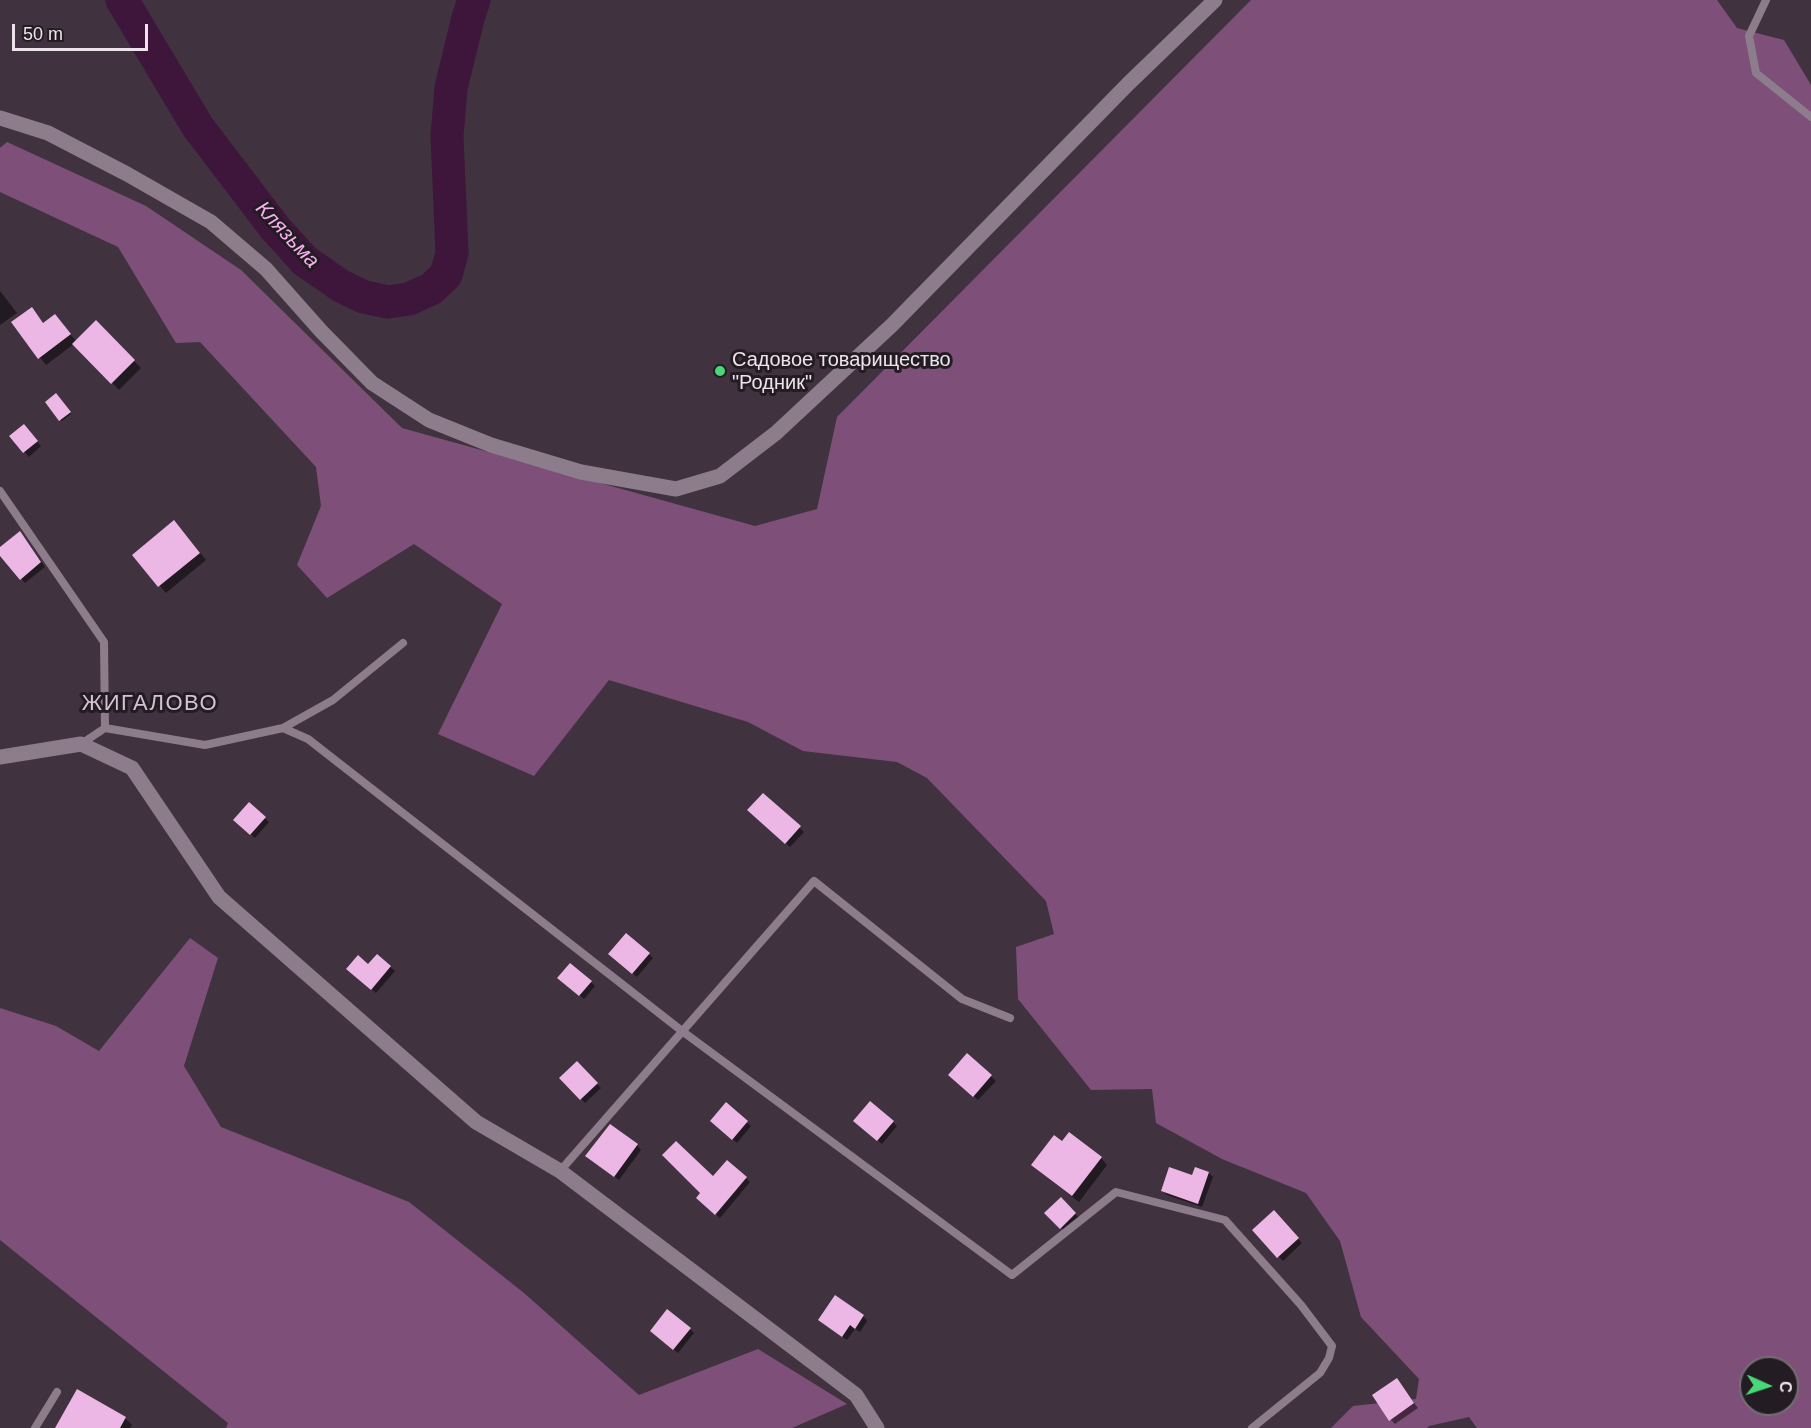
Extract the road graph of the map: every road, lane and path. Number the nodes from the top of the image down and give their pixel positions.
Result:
1 (1215, 0) edge
2 (1766, 0) edge
3 (1811, 117) edge
4 (0, 118) edge
5 (0, 491) edge
6 (403, 643) dead end
7 (105, 728) junction
8 (284, 728) junction
9 (81, 744) junction
10 (0, 757) edge
11 (1010, 1018) dead end
12 (682, 1031) junction
13 (560, 1171) junction
14 (57, 1392) dead end
15 (35, 1428) edge
16 (877, 1428) edge
17 (1252, 1428) edge

1 - 4 street
2 - 3 lane
5 - 7 lane
6 - 8 lane
7 - 8 lane
7 - 9 lane
8 - 12 lane
9 - 10 street
9 - 13 street
11 - 12 lane
12 - 13 lane
12 - 17 lane
13 - 16 street
14 - 15 lane

